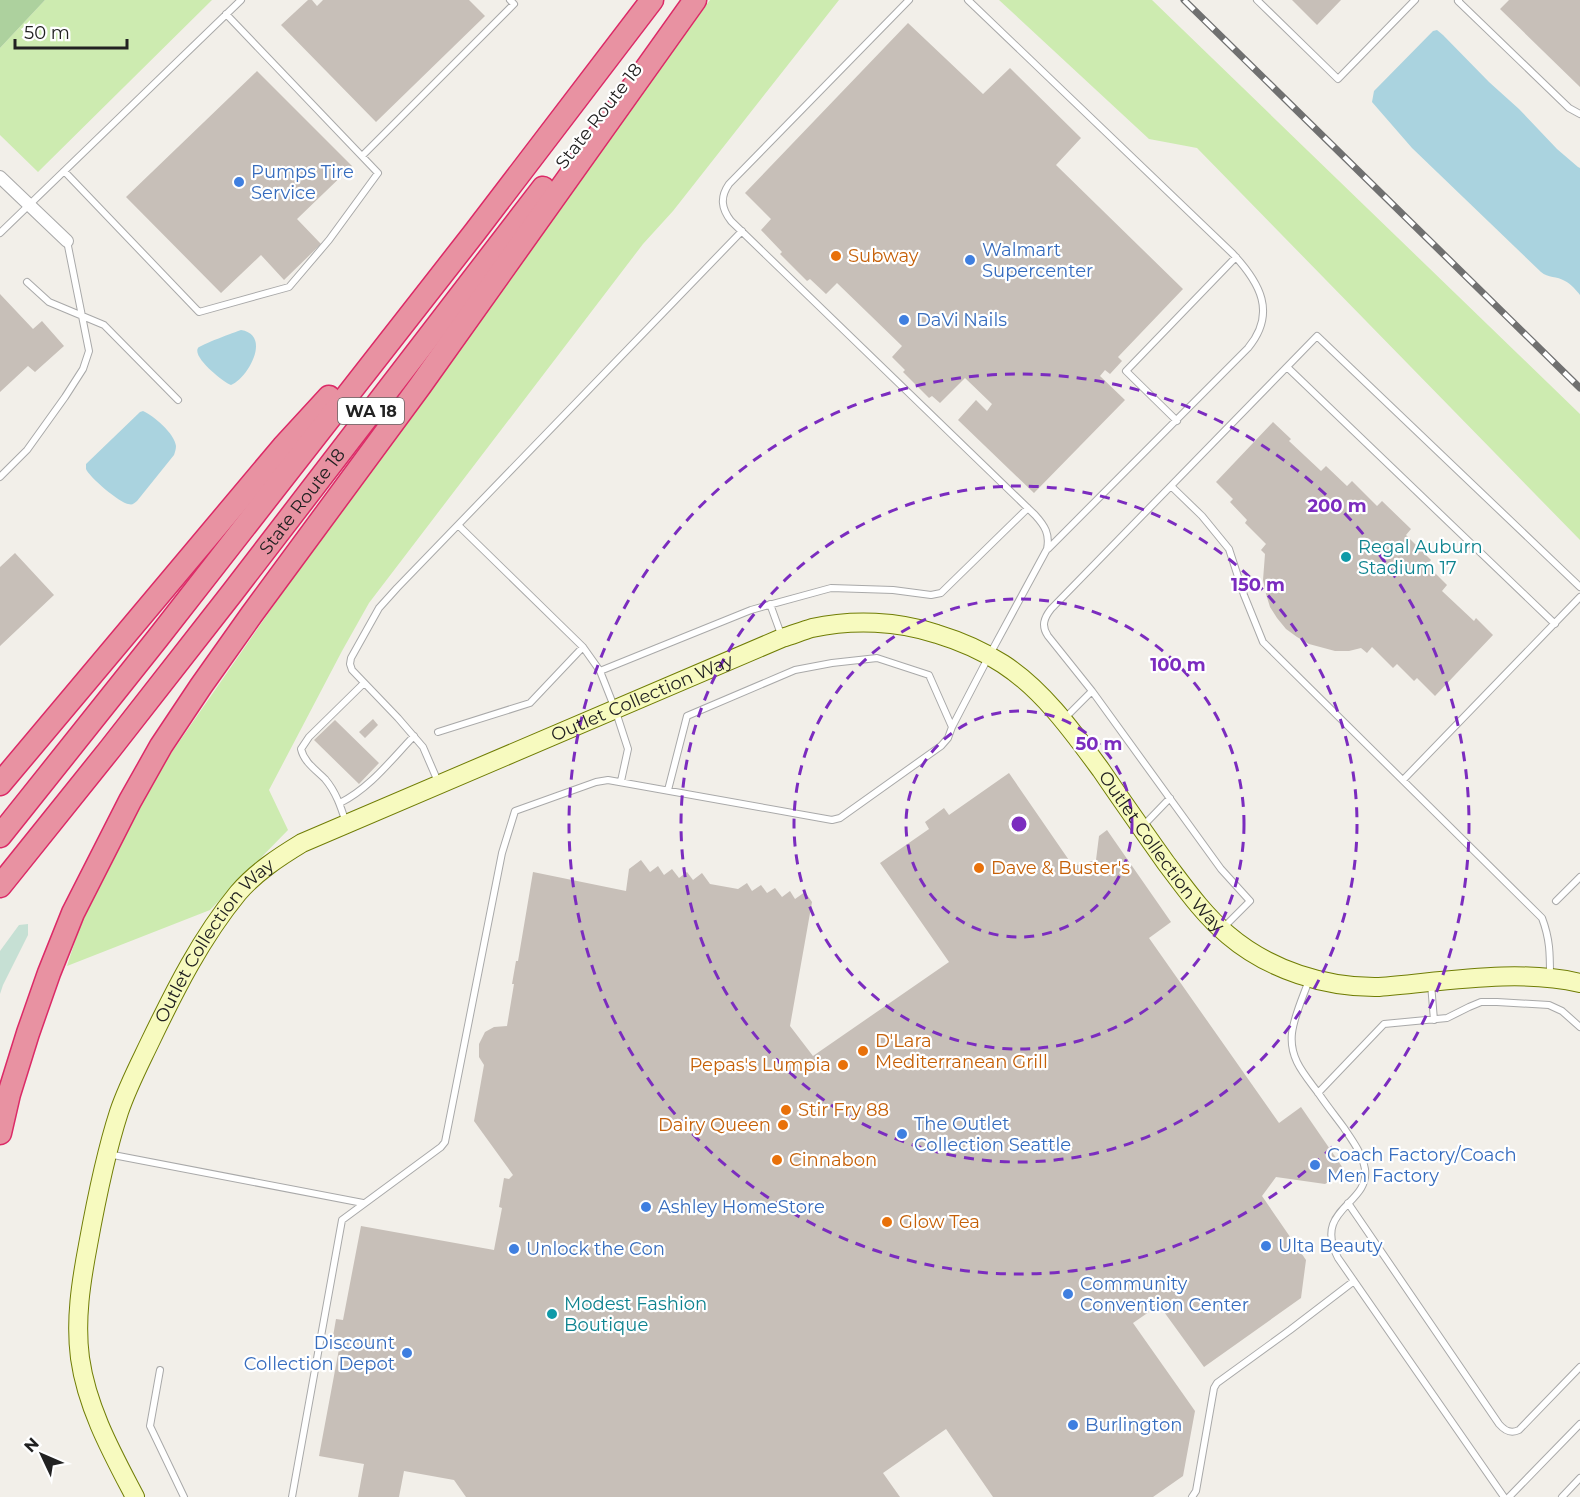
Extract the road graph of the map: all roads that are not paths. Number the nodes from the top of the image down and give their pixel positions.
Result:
1 (241, 0) edge
2 (652, 0) edge
3 (690, 0) edge
4 (695, 0) edge
5 (909, 0) edge
6 (968, 0) edge
7 (1257, 0) edge
8 (1415, 0) edge
9 (1459, 0) edge
10 (513, 1) edge
11 (226, 14) junction
12 (1580, 114) edge
13 (362, 156) junction
14 (64, 171) junction
15 (0, 177) edge
16 (29, 205) junction
17 (742, 231) junction
18 (475, 232) junction
19 (0, 233) edge
20 (67, 241) joint
21 (1236, 257) junction
22 (27, 282) dead end
23 (82, 316) junction
24 (1287, 367) junction
25 (178, 400) dead end
26 (1177, 421) junction
27 (0, 477) edge
28 (1171, 486) junction
29 (1028, 508) junction
30 (458, 525) junction
31 (1047, 549) junction
32 (1580, 587) edge
33 (1580, 597) edge
34 (770, 604) junction
35 (1555, 624) junction
36 (782, 638) junction
37 (583, 647) junction
38 (989, 656) junction
39 (600, 671) junction
40 (364, 683) junction
41 (1092, 691) junction
42 (615, 709) junction
43 (1063, 721) junction
44 (952, 727) junction
45 (438, 732) dead end
46 (414, 736) junction
47 (1403, 780) junction
48 (621, 781) junction
49 (0, 784) edge
50 (439, 784) junction
51 (668, 790) junction
52 (1170, 798) junction
53 (340, 803) junction
54 (52, 821) junction
55 (346, 824) junction
56 (1141, 827) junction
57 (0, 836) edge
58 (1580, 877) edge
59 (0, 886) edge
60 (0, 901) edge
61 (1556, 901) dead end
62 (1222, 930) junction
63 (1550, 977) junction
64 (1310, 978) junction
65 (1431, 983) junction
66 (1580, 983) edge
67 (1434, 1020) junction
68 (1580, 1027) edge
69 (1318, 1093) junction
70 (0, 1133) edge
71 (108, 1154) junction
72 (363, 1203) junction
73 (1348, 1203) junction
74 (1354, 1281) junction
75 (1580, 1367) edge
76 (160, 1370) dead end
77 (1580, 1424) edge
78 (1580, 1478) edge
79 (135, 1497) edge
80 (184, 1497) edge
81 (292, 1497) edge
82 (1192, 1497) edge
83 (1504, 1497) edge
84 (1509, 1497) edge
85 (1562, 1497) edge

1 - 11 lane
2 - 18 highway, State Route 18 / WA 18
3 - 54 highway, State Route 18 / WA 18
4 - 70 highway
5 - 17 lane
6 - 21 lane
7 - 8 lane
9 - 12 lane
10 - 13 lane
11 - 13 lane
11 - 14 lane
13 - 14 lane
14 - 16 lane
15 - 16 street
16 - 19 lane
16 - 20 street
17 - 29 lane
17 - 30 lane
18 - 49 highway
18 - 57 highway, State Route 18 / WA 18
20 - 23 lane
21 - 26 lane
21 - 26 lane
22 - 23 lane
23 - 25 lane
23 - 27 lane
24 - 28 lane
24 - 32 lane
24 - 35 lane
26 - 31 lane
28 - 41 lane
28 - 47 lane
29 - 31 lane
29 - 34 lane
30 - 37 lane
30 - 40 lane
31 - 38 lane
33 - 35 lane
34 - 36 lane
34 - 39 lane
35 - 47 lane
36 - 38 street, Outlet Collection Way
36 - 42 street, Outlet Collection Way
37 - 39 lane
37 - 45 lane
38 - 43 street, Outlet Collection Way
38 - 44 lane
39 - 42 lane
40 - 46 lane
40 - 53 lane
41 - 43 lane
41 - 52 lane
42 - 48 lane
42 - 50 street, Outlet Collection Way
43 - 56 street, Outlet Collection Way
44 - 51 lane
44 - 51 lane
46 - 50 lane
46 - 53 lane
47 - 63 lane
48 - 51 lane
48 - 72 lane
50 - 55 street, Outlet Collection Way
52 - 56 lane
52 - 62 lane
53 - 55 lane
54 - 59 highway, State Route 18 / WA 18
54 - 60 highway
55 - 71 street, Outlet Collection Way
56 - 62 street, Outlet Collection Way
58 - 61 lane
62 - 64 street, Outlet Collection Way
63 - 65 street, Outlet Collection Way
63 - 66 street, Outlet Collection Way
64 - 65 street, Outlet Collection Way
64 - 69 lane
65 - 67 lane
67 - 68 lane
67 - 69 lane
69 - 73 lane
71 - 72 lane
71 - 79 street, Outlet Collection Way
72 - 81 lane
73 - 74 lane
73 - 75 lane
74 - 82 lane
74 - 83 lane
76 - 80 lane
77 - 84 lane
78 - 85 lane

